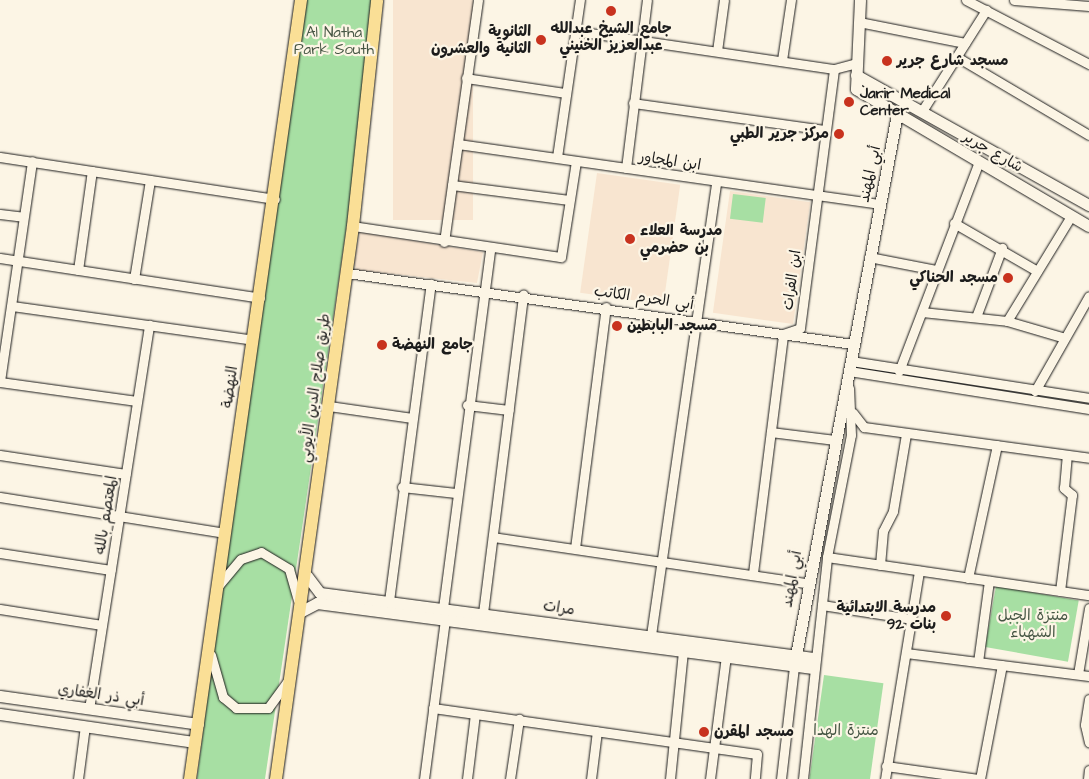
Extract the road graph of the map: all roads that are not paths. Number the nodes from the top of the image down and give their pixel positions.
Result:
1 (301, 0) edge
2 (377, 0) edge
3 (478, 0) edge
4 (580, 0) edge
5 (646, 0) edge
6 (724, 0) edge
7 (791, 0) edge
8 (860, 0) edge
9 (966, 0) edge
10 (1014, 0) edge
11 (1089, 6) edge
12 (986, 10) junction
13 (858, 22) junction
14 (576, 31) junction
15 (642, 41) junction
16 (965, 43) junction
17 (717, 50) junction
18 (957, 57) junction
19 (782, 60) junction
20 (1089, 64) edge
21 (834, 68) junction
22 (857, 69) junction
23 (466, 78) junction
24 (566, 93) junction
25 (633, 103) junction
26 (922, 111) junction
27 (897, 114) junction
28 (825, 130) junction
29 (1089, 135) edge
30 (458, 144) junction
31 (0, 157) edge
32 (557, 157) junction
33 (32, 161) junction
34 (576, 161) junction
35 (979, 162) junction
36 (626, 168) junction
37 (92, 171) junction
38 (150, 180) junction
39 (716, 182) junction
40 (452, 185) junction
41 (817, 196) junction
42 (275, 199) junction
43 (569, 200) junction
44 (879, 204) junction
45 (1089, 205) edge
46 (0, 214) edge
47 (1071, 216) junction
48 (23, 217) junction
49 (954, 223) junction
50 (353, 226) junction
51 (1089, 226) edge
52 (444, 242) junction
53 (1002, 248) junction
54 (490, 249) junction
55 (869, 257) junction
56 (0, 258) edge
57 (18, 261) junction
58 (78, 270) junction
59 (936, 270) junction
60 (1037, 270) junction
61 (346, 273) junction
62 (134, 279) junction
63 (431, 284) junction
64 (483, 291) junction
65 (523, 295) junction
66 (260, 298) junction
67 (1088, 298) edge
68 (12, 306) junction
69 (606, 306) junction
70 (922, 312) junction
71 (976, 317) junction
72 (697, 320) junction
73 (1007, 321) junction
74 (149, 325) junction
75 (783, 334) junction
76 (1065, 338) junction
77 (253, 340) junction
78 (853, 344) junction
79 (850, 366) junction
80 (899, 371) junction
81 (0, 381) edge
82 (849, 388) junction
83 (1035, 391) junction
84 (1089, 398) edge
85 (137, 401) junction
86 (467, 405) junction
87 (329, 406) junction
88 (1089, 409) edge
89 (509, 410) junction
90 (412, 418) junction
91 (771, 432) junction
92 (906, 434) junction
93 (834, 440) junction
94 (997, 445) junction
95 (0, 455) edge
96 (1067, 455) junction
97 (1089, 458) edge
98 (126, 474) junction
99 (402, 486) junction
100 (456, 493) junction
101 (0, 498) edge
102 (119, 516) junction
103 (225, 533) junction
104 (493, 537) junction
105 (575, 548) junction
106 (0, 553) edge
107 (827, 557) junction
108 (663, 562) junction
109 (880, 565) junction
110 (111, 570) junction
111 (919, 572) junction
112 (752, 573) junction
113 (306, 576) junction
114 (968, 578) junction
115 (989, 581) junction
116 (806, 583) junction
117 (218, 586) junction
118 (1060, 591) junction
119 (1089, 595) edge
120 (337, 600) junction
121 (390, 601) junction
122 (822, 605) junction
123 (443, 608) junction
124 (1089, 608) edge
125 (0, 609) edge
126 (300, 612) junction
127 (483, 613) junction
128 (911, 619) junction
129 (445, 620) junction
130 (102, 625) junction
131 (652, 635) junction
132 (209, 645) junction
133 (683, 650) junction
134 (906, 654) junction
135 (726, 656) junction
136 (770, 658) junction
137 (794, 661) junction
138 (978, 662) junction
139 (814, 663) junction
140 (1002, 665) junction
141 (1078, 674) junction
142 (1089, 676) edge
143 (290, 678) junction
144 (0, 696) edge
145 (1089, 699) edge
146 (433, 708) junction
147 (89, 709) junction
148 (0, 714) edge
149 (475, 714) junction
150 (519, 719) junction
151 (181, 722) junction
152 (198, 724) junction
153 (85, 726) junction
154 (597, 731) junction
155 (176, 739) junction
156 (195, 742) junction
157 (676, 742) junction
158 (1089, 743) edge
159 (714, 747) junction
160 (886, 766) junction
161 (1089, 770) edge
162 (78, 779) edge
163 (190, 779) edge
164 (276, 779) edge
165 (424, 779) edge
166 (467, 779) edge
167 (510, 779) edge
168 (590, 779) edge
169 (670, 779) edge
170 (710, 779) edge
171 (755, 779) edge
172 (781, 779) edge
173 (803, 779) edge
174 (885, 779) edge
175 (979, 779) edge
176 (1088, 779) edge

1 - 42 main road, النهضة
2 - 50 main road, طريق صلاح الدين الأيوبي
3 - 23 street
4 - 14 street
5 - 15 street
6 - 17 street
7 - 19 street
8 - 13 street
9 - 12 street
10 - 11 street
12 - 16 street
12 - 20 street
13 - 16 street
13 - 22 street
14 - 15 street
14 - 24 street
15 - 17 street
15 - 25 street
16 - 18 street
17 - 19 street
18 - 26 street
18 - 29 street
19 - 21 street
21 - 22 street
21 - 28 street, ابن الفرات
22 - 26 street, شارع جرير
22 - 27 street, شارع جرير
23 - 24 street
23 - 30 street
24 - 32 street
25 - 28 street
25 - 36 street
26 - 45 street, شارع جرير
27 - 35 street, شارع جرير
27 - 44 street, أبي المهند
28 - 41 street, ابن الفرات
30 - 32 street, ابن المجاور
30 - 40 street
31 - 33 street
32 - 34 street, ابن المجاور
33 - 37 street
33 - 48 street
34 - 36 street, ابن المجاور
34 - 43 street
35 - 47 street, شارع جرير
35 - 49 street
36 - 39 street, ابن المجاور
37 - 38 street
37 - 58 street
38 - 42 street
38 - 62 street
39 - 41 street, ابن المجاور
39 - 72 street
40 - 43 street
40 - 52 street
41 - 44 street, ابن المجاور
41 - 75 street, ابن الفرات
42 - 66 main road, النهضة
43 - 54 street
44 - 55 street, أبي المهند
46 - 48 street
47 - 51 street, شارع جرير
47 - 60 street
48 - 57 street
49 - 53 street
49 - 59 street
50 - 52 street
50 - 61 main road, طريق صلاح الدين الأيوبي
52 - 54 street
53 - 60 street
53 - 71 street
54 - 64 street
55 - 59 street
55 - 78 street, أبي المهند
56 - 57 street
57 - 58 street
57 - 68 street
58 - 62 street
59 - 70 street
60 - 73 street
61 - 63 street, أبي الحرم الكاتب
61 - 87 main road, طريق صلاح الدين الأيوبي
62 - 66 street
63 - 64 street, أبي الحرم الكاتب
63 - 90 street
64 - 65 street, أبي الحرم الكاتب
64 - 86 street
65 - 69 street, أبي الحرم الكاتب
65 - 89 street
66 - 77 main road, النهضة
67 - 76 street
68 - 74 street
68 - 81 street
69 - 72 street, أبي الحرم الكاتب
69 - 105 street
70 - 71 street
70 - 80 street
71 - 73 street
72 - 75 street, أبي الحرم الكاتب
72 - 108 street
73 - 76 street
74 - 77 street
74 - 85 street, المعتصم بالله
75 - 78 street, أبي الحرم الكاتب
75 - 91 street
76 - 83 street
77 - 103 main road, النهضة
78 - 79 street, أبي المهند
79 - 80 street
79 - 82 street, أبي المهند
79 - 88 street
80 - 83 street
81 - 85 street
82 - 92 street
82 - 93 street, أبي المهند
82 - 107 street, أبي المهند
83 - 84 street
85 - 98 street, المعتصم بالله
86 - 89 street
86 - 100 street
87 - 90 street
87 - 113 main road, طريق صلاح الدين الأيوبي
89 - 104 street
90 - 99 street
91 - 93 street
91 - 112 street
92 - 94 street
92 - 109 street
93 - 116 street, أبي المهند
94 - 96 street
94 - 114 street
95 - 98 street
96 - 97 street
96 - 118 street
98 - 102 street, المعتصم بالله
99 - 100 street
99 - 121 street
100 - 123 street
101 - 102 street
102 - 103 street
102 - 110 street, المعتصم بالله
103 - 117 main road, النهضة
104 - 105 street
104 - 127 street
105 - 108 street
106 - 110 street
107 - 109 street
107 - 122 street, أبي المهند
108 - 112 street
108 - 131 street
109 - 111 street
110 - 130 street, المعتصم بالله
111 - 114 street
111 - 128 street
112 - 116 street
113 - 120 street, مرات
113 - 126 main road, طريق صلاح الدين الأيوبي
114 - 115 street
115 - 118 street
115 - 138 street
116 - 137 street, أبي المهند
117 - 126 street
117 - 132 main road, النهضة
118 - 119 street
120 - 121 street, مرات
120 - 126 street, مرات
120 - 129 street, مرات
121 - 123 street, مرات
122 - 128 street
122 - 139 street, أبي المهند
123 - 127 street, مرات
124 - 141 street
125 - 130 street
126 - 143 main road, طريق صلاح الدين الأيوبي
127 - 131 street, مرات
128 - 134 street
129 - 133 street, مرات
129 - 146 street
130 - 147 street, المعتصم بالله
131 - 136 street, مرات
132 - 143 street
132 - 152 main road, النهضة
133 - 135 street, مرات
133 - 157 street
134 - 138 street
134 - 160 street
135 - 136 street, مرات
135 - 159 street
136 - 137 street, مرات
137 - 139 street, مرات
137 - 172 street, أبي المهند
138 - 140 street
139 - 173 street, أبي المهند
140 - 141 street
140 - 175 street
141 - 142 street
143 - 164 main road, طريق صلاح الدين الأيوبي
144 - 147 street, أبي ذر الغفاري
145 - 158 street
146 - 149 street
146 - 165 street
147 - 151 street, أبي ذر الغفاري
148 - 153 street
149 - 150 street
149 - 166 street
150 - 154 street
150 - 167 street
151 - 152 street, أبي ذر الغفاري
151 - 155 street
152 - 156 main road, النهضة
153 - 155 street
153 - 162 street
154 - 157 street
154 - 168 street
155 - 156 street
156 - 163 main road, النهضة
157 - 159 street
157 - 169 street
159 - 170 street
159 - 171 street
160 - 174 street
160 - 175 street
161 - 176 street

